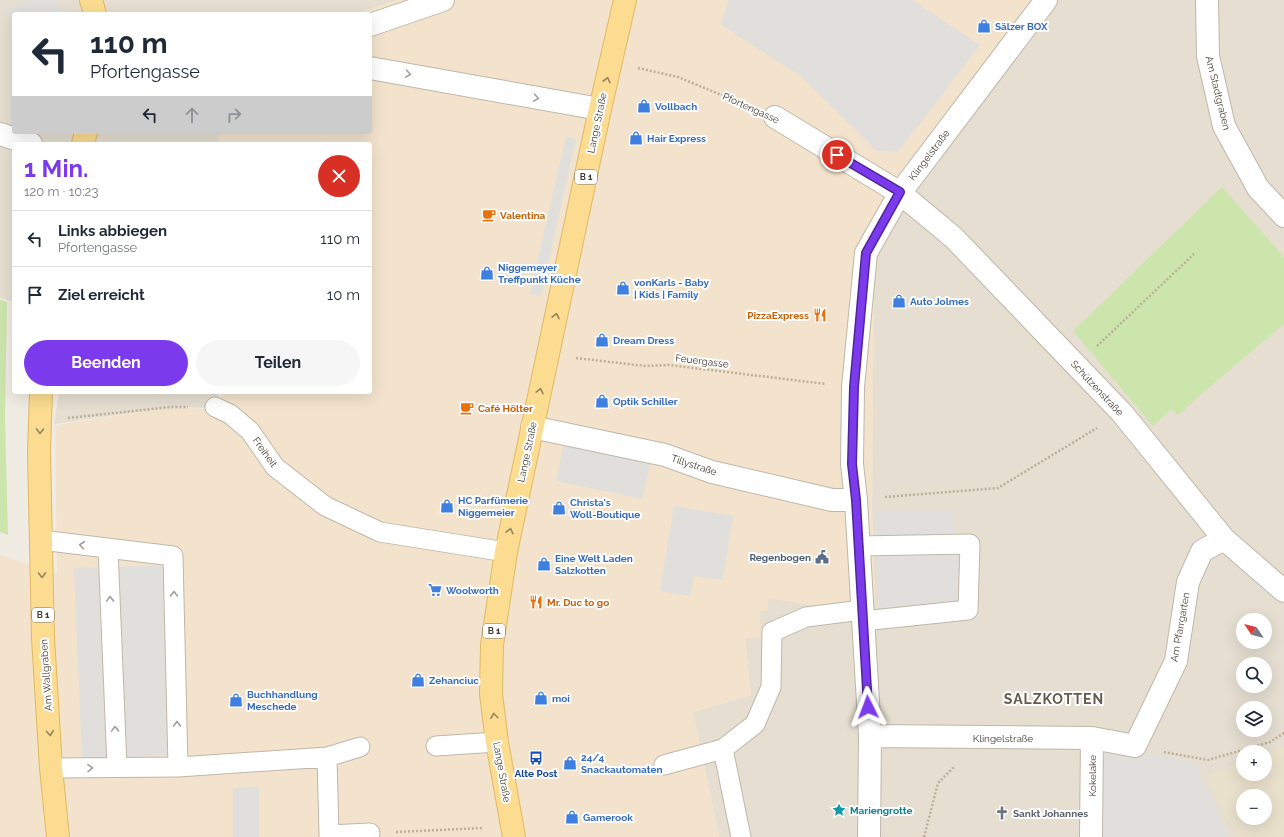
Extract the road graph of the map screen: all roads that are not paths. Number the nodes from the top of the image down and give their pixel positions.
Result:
1 (91, 0) edge
2 (443, 0) edge
3 (625, 0) edge
4 (1046, 0) edge
5 (1207, 0) edge
6 (94, 12) edge
7 (372, 24) edge
8 (372, 68) edge
9 (600, 109) junction
10 (774, 117) road end
11 (0, 134) edge
12 (25, 142) edge
13 (900, 192) junction
14 (1284, 216) edge
15 (41, 394) edge
16 (215, 407) road end
17 (532, 427) junction
18 (856, 500) junction
19 (41, 540) junction
20 (1224, 540) junction
21 (859, 546) junction
22 (108, 548) junction
23 (506, 552) junction
24 (1284, 591) edge
25 (863, 615) junction
26 (870, 736) junction
27 (1092, 738) junction
28 (497, 742) junction
29 (436, 746) dead end
30 (1135, 746) joint
31 (360, 747) dead end
32 (723, 749) junction
33 (327, 757) junction
34 (664, 765) dead end
35 (178, 767) junction
36 (51, 768) junction
37 (117, 768) junction
38 (513, 832) edge
39 (370, 833) road end
40 (58, 837) edge
41 (741, 837) edge
42 (869, 837) edge
43 (1092, 837) edge

1 - 6 main road
2 - 7 street
9 -> 3 main road, Lange Straße / B 1
4 - 13 street, Klingelstraße
5 - 14 street, Am Stadtgraben
8 -> 9 street
17 -> 9 main road, Lange Straße / B 1
10 - 13 street, Pfortengasse
11 - 12 street
13 - 18 street, Klingelstraße
13 - 20 street, Schützenstraße
15 -> 19 main road, Am Wallgraben / B 1
16 - 23 lane, Freiheit
17 - 18 street, Tillystraße
23 -> 17 main road, Lange Straße / B 1
18 - 21 street, Klingelstraße
22 -> 19 lane
19 -> 36 main road, Am Wallgraben / B 1
20 - 24 street, Schützenstraße
20 - 30 street, Am Pfarrgarten
21 - 25 street, Klingelstraße
21 - 25 lane
35 -> 22 lane
37 -> 22 lane
28 -> 23 main road, Lange Straße / B 1
25 - 26 street, Klingelstraße
25 - 32 lane
26 - 27 street, Klingelstraße
26 - 42 street, Klingelstraße
27 - 30 street, Klingelstraße
27 - 43 street, Kokelake
28 - 29 lane
28 - 38 main road, Lange Straße / B 1
31 - 33 lane
32 - 34 lane
32 - 41 lane
33 - 35 lane
33 - 39 lane
35 - 37 lane
36 -> 37 lane
36 - 40 main road, Am Wallgraben / B 1

